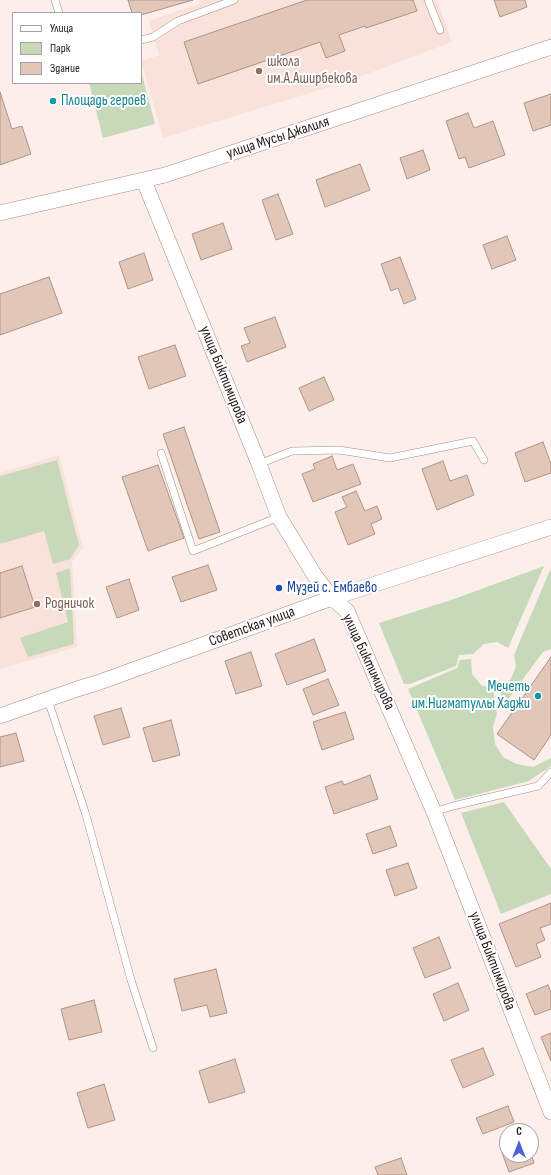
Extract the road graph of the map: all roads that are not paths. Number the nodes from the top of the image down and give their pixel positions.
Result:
1 (55, 0) edge
2 (234, 0) edge
3 (428, 0) edge
4 (60, 12) edge
5 (440, 30) dead end
6 (142, 40) edge
7 (551, 47) edge
8 (144, 181) junction
9 (0, 213) edge
10 (160, 453) dead end
11 (484, 460) dead end
12 (259, 464) junction
13 (279, 517) junction
14 (551, 526) edge
15 (332, 598) junction
16 (48, 700) junction
17 (0, 715) edge
18 (551, 772) edge
19 (434, 812) junction
20 (153, 1048) dead end
21 (551, 1112) edge

1 - 4 lane
2 - 6 lane
3 - 5 lane
7 - 8 street, улица Мусы Джалиля
8 - 9 street, улица Мусы Джалиля
8 - 12 street, улица Биктимирова
10 - 13 lane
11 - 12 lane
12 - 13 street, улица Биктимирова
13 - 15 street, улица Биктимирова
14 - 15 street, Советская улица
15 - 16 street, Советская улица
15 - 19 street, улица Биктимирова
16 - 17 street, Советская улица
16 - 20 lane
18 - 19 lane
19 - 21 street, улица Биктимирова

